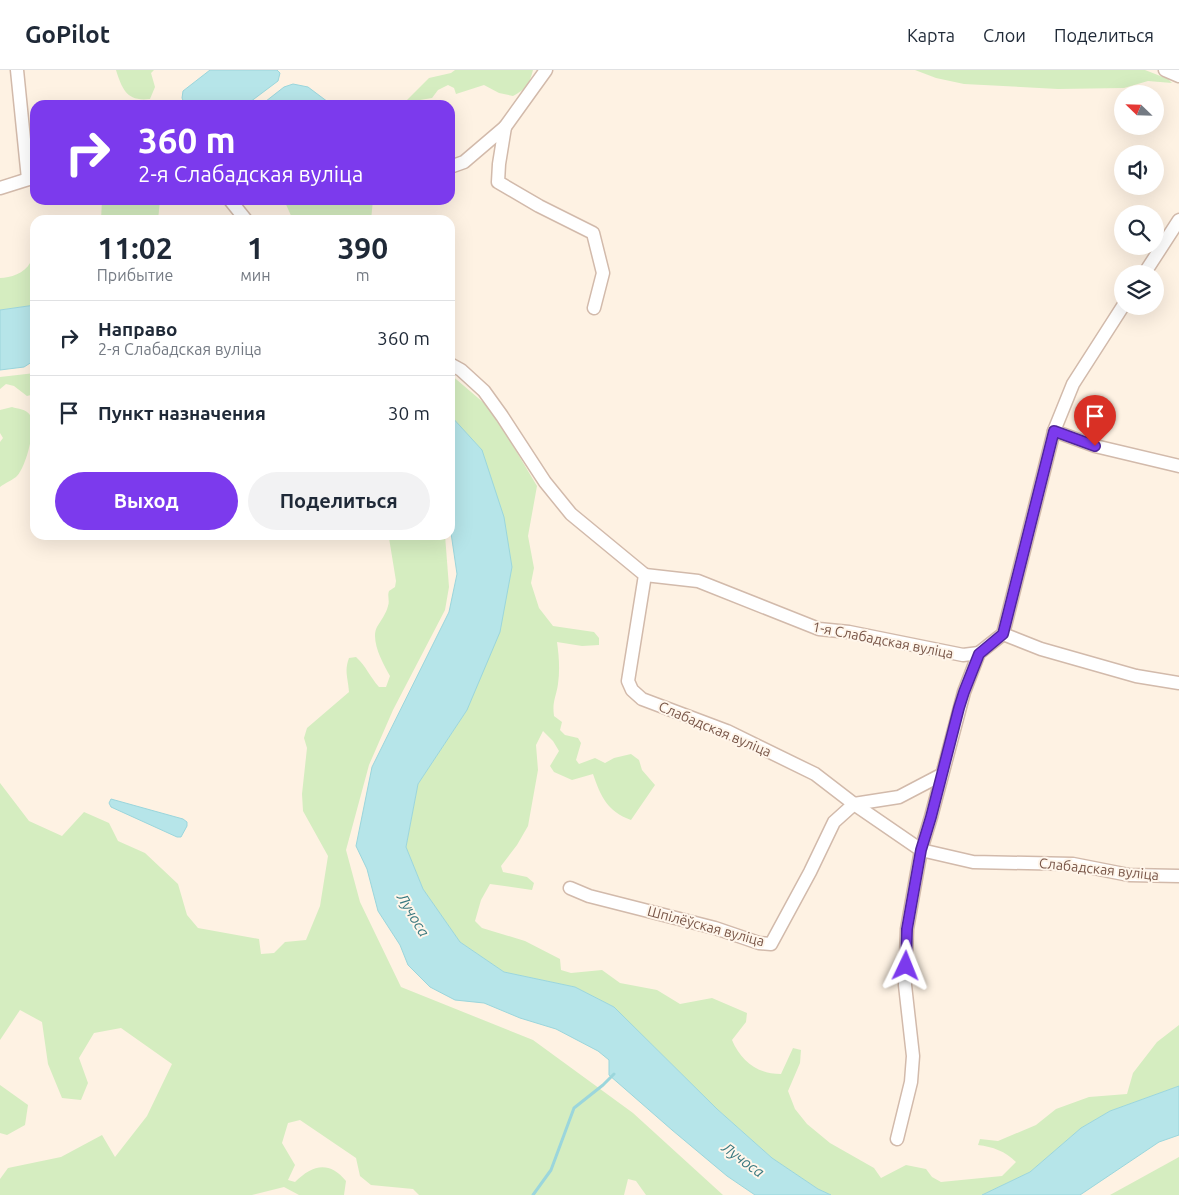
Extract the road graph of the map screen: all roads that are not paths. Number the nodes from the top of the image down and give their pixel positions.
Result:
1 (17, 70) edge
2 (546, 70) edge
3 (1165, 70) edge
4 (1179, 76) edge
5 (505, 127) junction
6 (30, 164) edge
7 (455, 165) edge
8 (30, 179) edge
9 (0, 188) edge
10 (234, 205) edge
11 (242, 215) edge
12 (1179, 220) edge
13 (1150, 265) edge
14 (594, 308) dead end
15 (1117, 315) edge
16 (455, 367) edge
17 (1054, 431) junction
18 (1179, 466) edge
19 (645, 575) junction
20 (1003, 634) junction
21 (979, 654) junction
22 (1179, 683) edge
23 (941, 775) junction
24 (854, 804) junction
25 (921, 850) junction
26 (1179, 876) edge
27 (570, 888) dead end
28 (897, 1140) dead end

1 - 6 street
2 - 5 street
3 - 4 street
5 - 7 street
5 - 14 street
8 - 9 street
10 - 11 street
12 - 13 street
15 - 17 street
16 - 19 street
17 - 18 street
17 - 20 street
19 - 21 street, 1-я Слабадская вуліца
19 - 24 street, Слабадская вуліца
20 - 21 street
20 - 22 street
21 - 23 street
23 - 24 street
23 - 25 street
24 - 25 street, Слабадская вуліца
24 - 27 street, Шпілёўская вуліца
25 - 26 street, Слабадская вуліца
25 - 28 street

